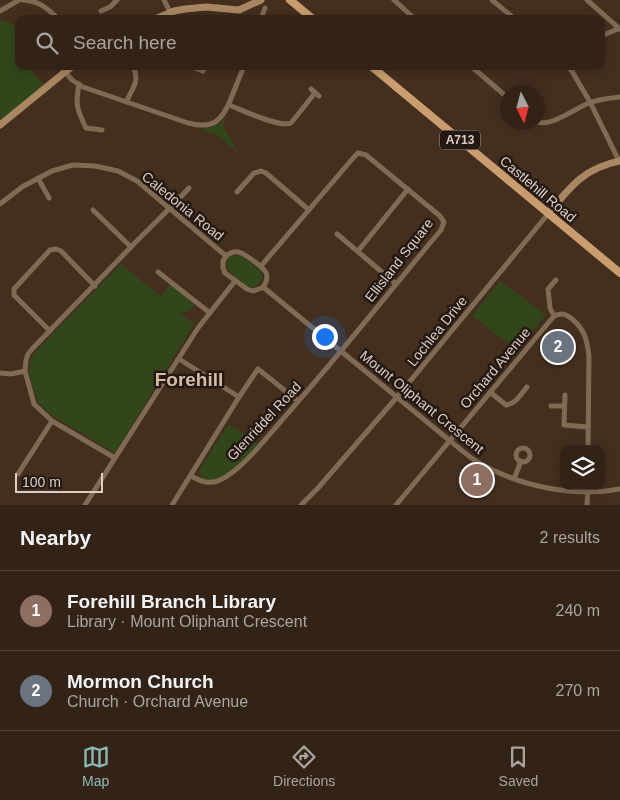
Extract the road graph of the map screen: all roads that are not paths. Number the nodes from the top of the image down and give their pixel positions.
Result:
1 (21, 0) edge
2 (117, 0) edge
3 (164, 0) edge
4 (262, 0) edge
5 (290, 0) edge
6 (394, 0) edge
7 (492, 0) edge
8 (586, 0) edge
9 (265, 8) dead end
10 (0, 11) edge
11 (102, 11) dead end
12 (170, 12) junction
13 (54, 15) edge
14 (164, 15) edge
15 (262, 15) edge
16 (308, 15) edge
17 (411, 15) edge
18 (510, 15) edge
19 (604, 15) edge
20 (605, 16) edge
21 (620, 28) edge
22 (605, 34) edge
23 (68, 70) edge
24 (134, 70) edge
25 (242, 70) edge
26 (376, 70) edge
27 (476, 70) edge
28 (571, 70) edge
29 (65, 72) junction
30 (79, 84) junction
31 (500, 91) edge
32 (315, 93) dead end
33 (620, 97) edge
34 (126, 102) junction
35 (590, 102) junction
36 (229, 104) junction
37 (545, 123) edge
38 (0, 125) edge
39 (102, 130) dead end
40 (620, 161) edge
41 (38, 178) junction
42 (189, 188) dead end
43 (408, 190) junction
44 (238, 192) dead end
45 (49, 198) dead end
46 (0, 204) edge
47 (170, 209) junction
48 (93, 210) dead end
49 (309, 210) junction
50 (548, 214) junction
51 (336, 234) dead end
52 (131, 247) junction
53 (358, 251) junction
54 (226, 256) junction
55 (261, 266) junction
56 (619, 269) edge
57 (158, 272) dead end
58 (556, 280) dead end
59 (235, 281) junction
60 (396, 284) junction
61 (95, 286) junction
62 (263, 287) junction
63 (210, 313) junction
64 (554, 316) junction
65 (50, 331) junction
66 (341, 350) junction
67 (179, 359) junction
68 (26, 371) junction
69 (0, 374) edge
70 (527, 386) dead end
71 (490, 392) junction
72 (565, 395) dead end
73 (238, 397) junction
74 (397, 397) junction
75 (298, 401) junction
76 (551, 406) dead end
77 (564, 406) junction
78 (52, 421) junction
79 (588, 427) junction
80 (449, 440) junction
81 (588, 445) edge
82 (115, 458) junction
83 (521, 461) dead end
84 (18, 474) dead end
85 (191, 476) junction
86 (514, 479) junction
87 (560, 489) edge
88 (605, 489) edge
89 (620, 489) edge
90 (588, 490) edge
91 (85, 505) edge
92 (172, 505) edge
93 (301, 505) edge
94 (396, 505) edge
95 (587, 505) edge

1 - 10 street
1 - 13 street
2 - 11 street
3 - 12 street
4 - 12 street
5 - 16 main road
6 - 17 street
7 - 18 street
8 - 19 street
9 - 15 street
12 - 14 street
20 - 21 street
21 - 22 street
23 - 29 street
24 - 34 street
25 - 36 street
26 - 50 main road, Castlehill Road / A713
27 - 31 street
28 - 35 street
29 - 30 street
29 - 38 street
30 - 34 street
30 - 39 street
32 - 36 street
33 - 35 street
34 - 36 street
35 - 37 street
35 - 40 street
40 - 50 street
41 - 45 street
41 - 46 street, Caledonia Road
41 - 47 street, Caledonia Road
42 - 47 street
43 - 49 street, Ellisland Square
43 - 53 street
43 - 60 street, Ellisland Square
44 - 49 street
47 - 52 street
47 - 54 street, Caledonia Road
48 - 52 street
49 - 55 street, Ellisland Square
50 - 56 main road, Castlehill Road / A713
50 - 74 street, Lochlea Drive
51 - 53 street
52 - 61 street
53 - 60 street
54 - 55 street
54 - 59 street
55 - 62 street
57 - 63 street
58 - 64 street
59 - 62 street
59 - 63 street
60 - 66 street, Ellisland Square
61 - 65 street
61 - 65 street
62 - 66 street, Mount Oliphant Crescent
63 - 67 street
64 - 71 street, Orchard Avenue
64 - 79 street
65 - 68 street
66 - 74 street, Mount Oliphant Crescent
66 - 75 street, Glenriddel Road
67 - 73 street
67 - 82 street
68 - 69 street
68 - 78 street
70 - 71 street
71 - 80 street, Orchard Avenue
72 - 77 street
73 - 75 street
73 - 85 street
74 - 80 street, Mount Oliphant Crescent
74 - 93 street, Lochlea Drive
75 - 85 street, Glenriddel Road
76 - 77 street
77 - 79 street
78 - 82 street
78 - 84 street
79 - 81 street
80 - 86 street, Mount Oliphant Crescent
80 - 94 street, Orchard Avenue
82 - 91 street
83 - 86 street
85 - 92 street
86 - 87 street, Mount Oliphant Crescent
88 - 89 street, Mount Oliphant Crescent
90 - 95 street

